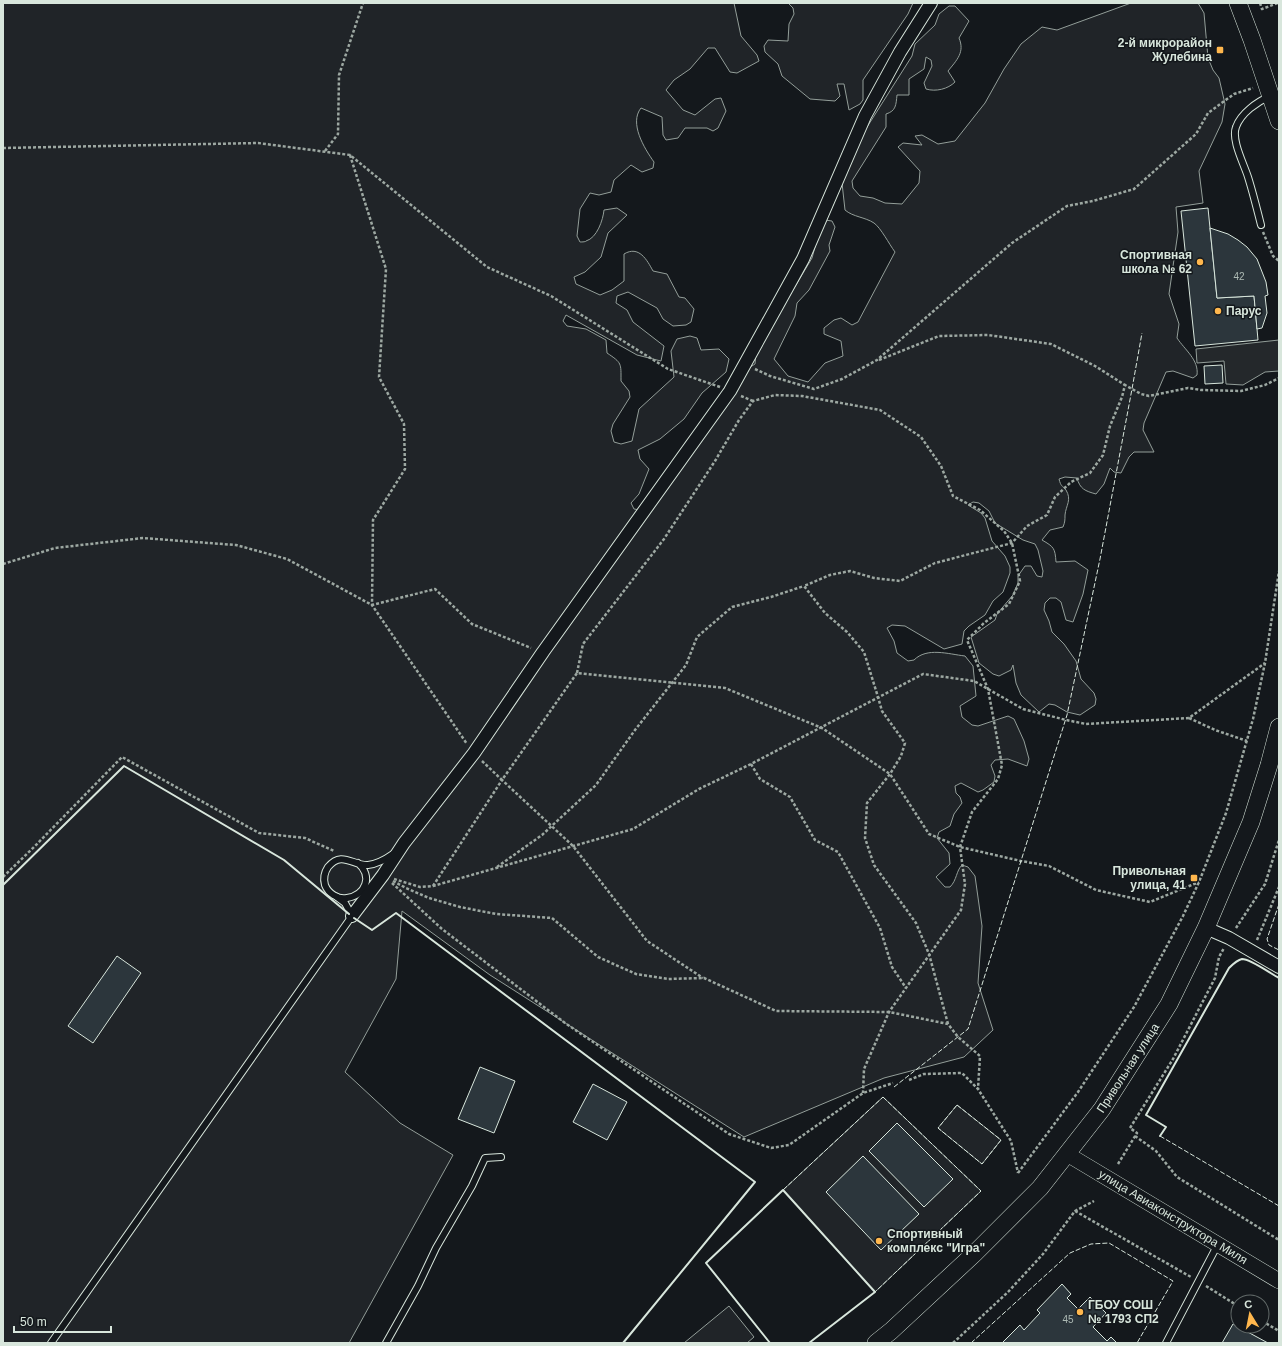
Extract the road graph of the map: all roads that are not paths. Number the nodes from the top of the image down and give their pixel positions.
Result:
1 (931, 3) edge
2 (1238, 3) edge
3 (1269, 90) junction
4 (1279, 121) edge
5 (1261, 224) road end
6 (1279, 727) edge
7 (404, 843) junction
8 (358, 863) junction
9 (337, 897) junction
10 (352, 916) junction
11 (1206, 928) junction
12 (1279, 967) edge
13 (1067, 1154) junction
14 (500, 1158) dead end
15 (1218, 1244) junction
16 (1279, 1281) edge
17 (51, 1343) edge
18 (386, 1343) edge
19 (876, 1343) edge
20 (1166, 1343) edge

1 - 7 street
2 - 3 main road
3 - 4 main road
3 - 5 lane
6 - 11 main road, Привольная улица
7 - 8 lane
7 - 10 street
8 - 9 lane
8 - 9 lane
9 - 10 lane
10 - 17 lane
11 - 12 street
11 - 13 main road, Привольная улица
13 - 15 street, улица Авиаконструктора Миля
13 - 19 main road, Привольная улица
14 - 18 lane
15 - 16 street, улица Авиаконструктора Миля
15 - 20 lane

